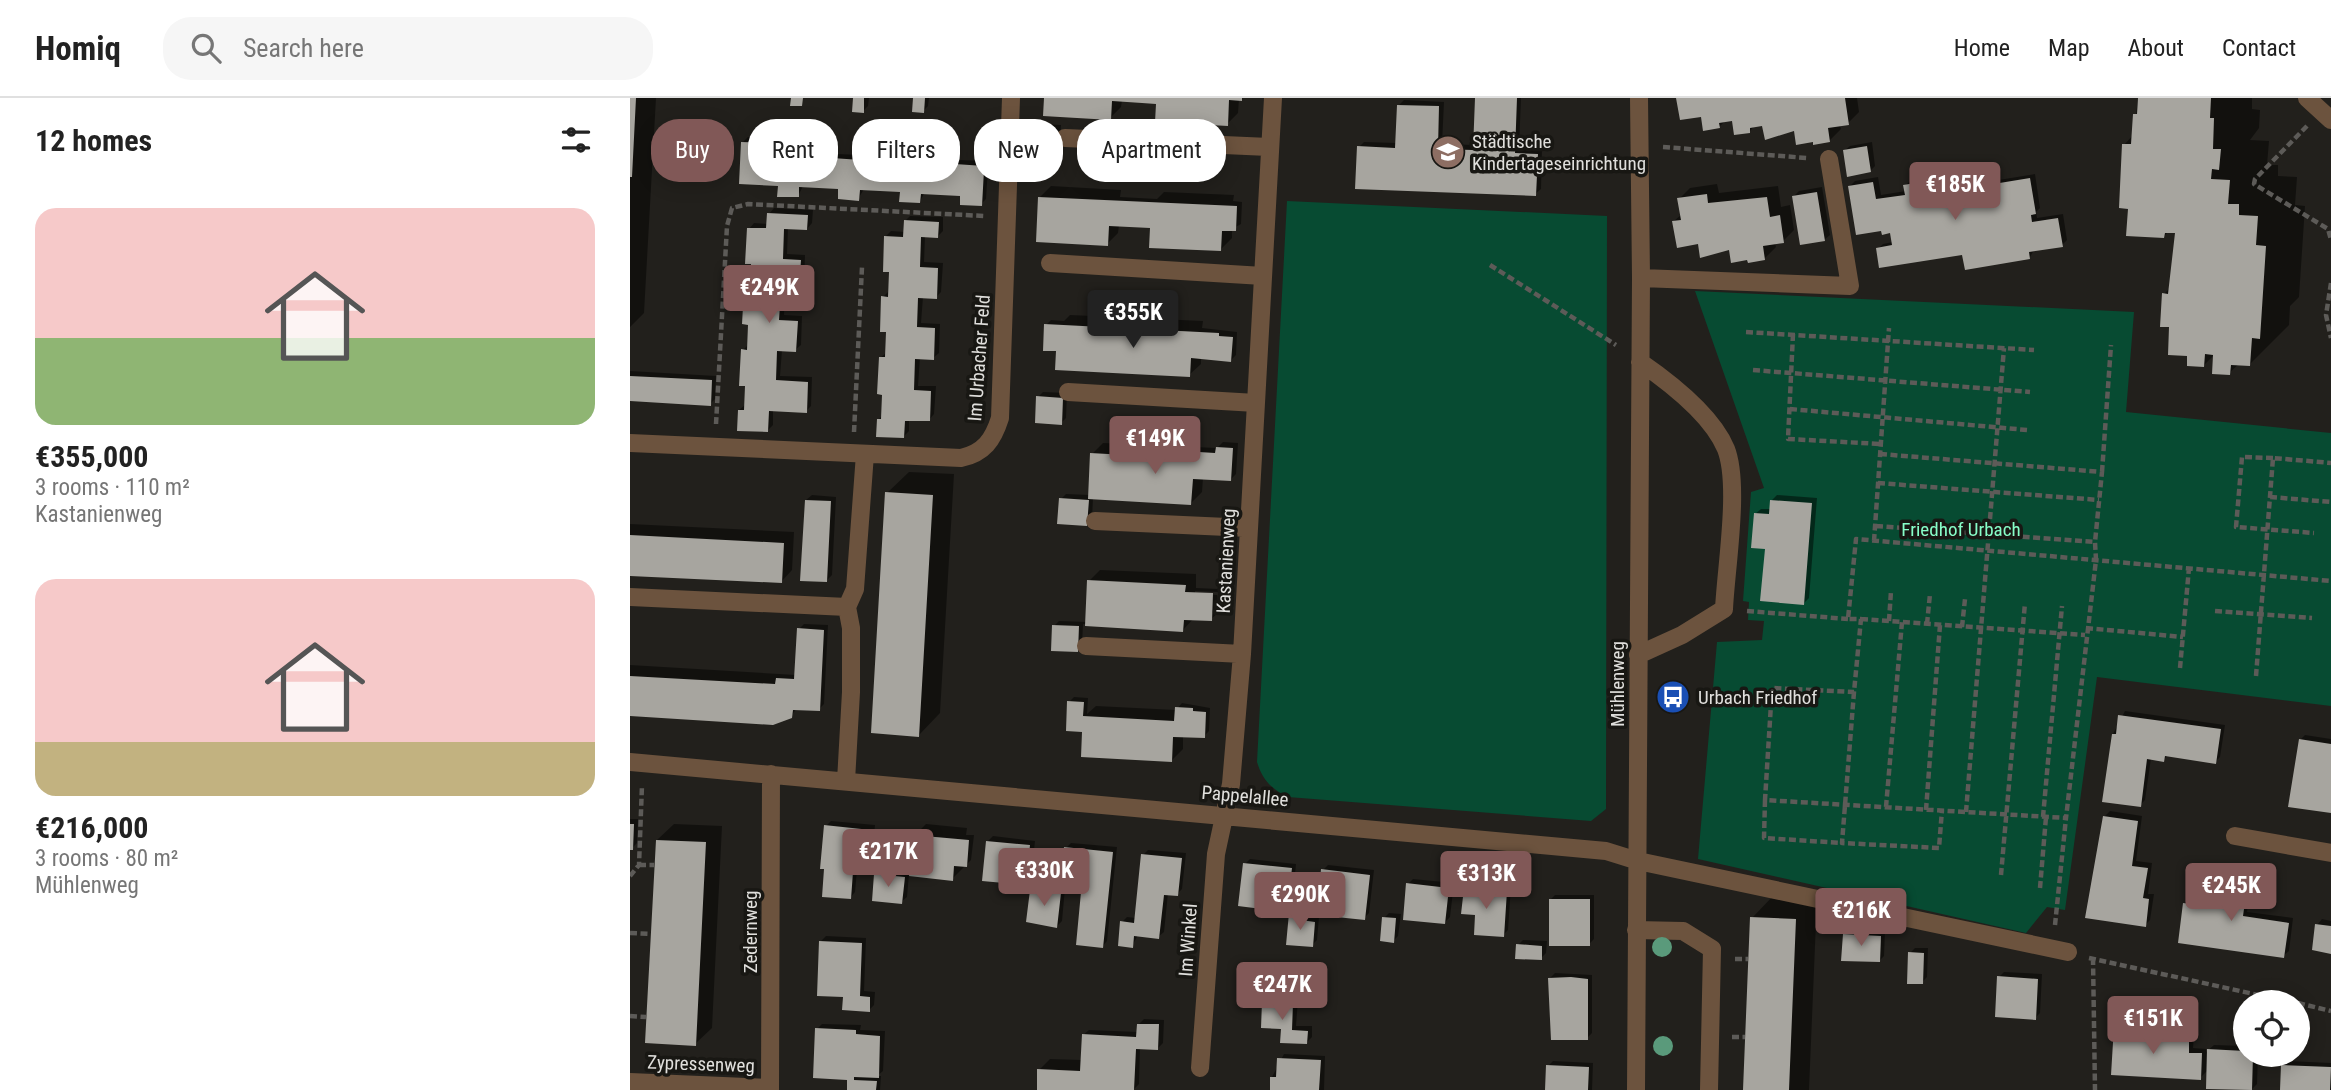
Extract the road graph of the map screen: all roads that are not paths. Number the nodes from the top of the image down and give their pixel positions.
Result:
1 (1011, 98) edge
2 (1273, 98) edge
3 (1639, 98) edge
4 (2307, 98) edge
5 (2325, 117) edge
6 (1065, 138) dead end
7 (1269, 147) junction
8 (1829, 159) road end
9 (1050, 262) dead end
10 (1263, 276) junction
11 (1641, 278) junction
12 (1640, 362) junction
13 (1068, 392) dead end
14 (1256, 403) junction
15 (630, 443) edge
16 (859, 454) junction
17 (1095, 521) dead end
18 (1249, 528) junction
19 (630, 597) edge
20 (847, 607) junction
21 (1086, 646) dead end
22 (1242, 654) junction
23 (1638, 655) junction
24 (637, 762) edge
25 (771, 774) junction
26 (846, 781) junction
27 (1223, 815) junction
28 (2235, 836) dead end
29 (2331, 853) edge
30 (1638, 861) junction
31 (1636, 930) junction
32 (2059, 951) road end
33 (1200, 1068) dead end
34 (630, 1082) edge
35 (770, 1089) edge
36 (1636, 1090) edge
37 (1709, 1090) edge

1 - 16 street, Im Urbacher Feld
2 - 7 street, Kastanienweg
3 - 11 street, Mühlenweg
4 - 5 street
6 - 7 street
7 - 10 street, Kastanienweg
8 - 11 street
9 - 10 street
10 - 14 street, Kastanienweg
11 - 12 street, Mühlenweg
12 - 23 street, Mühlenweg
12 - 23 street
13 - 14 street
14 - 18 street, Kastanienweg
15 - 16 street, Im Urbacher Feld
16 - 20 street
17 - 18 street
18 - 22 street, Kastanienweg
19 - 20 street
20 - 26 street
21 - 22 street
22 - 27 street, Kastanienweg
23 - 30 street, Mühlenweg
24 - 25 street, Pappelallee
25 - 26 street, Pappelallee
25 - 35 street, Zedernweg
26 - 27 street, Pappelallee
27 - 30 street, Pappelallee
27 - 33 street, Im Winkel
28 - 29 street
30 - 31 street, Mühlenweg
30 - 32 street, Pappelallee
31 - 36 street, Mühlenweg
31 - 37 street
34 - 35 street, Zypressenweg

